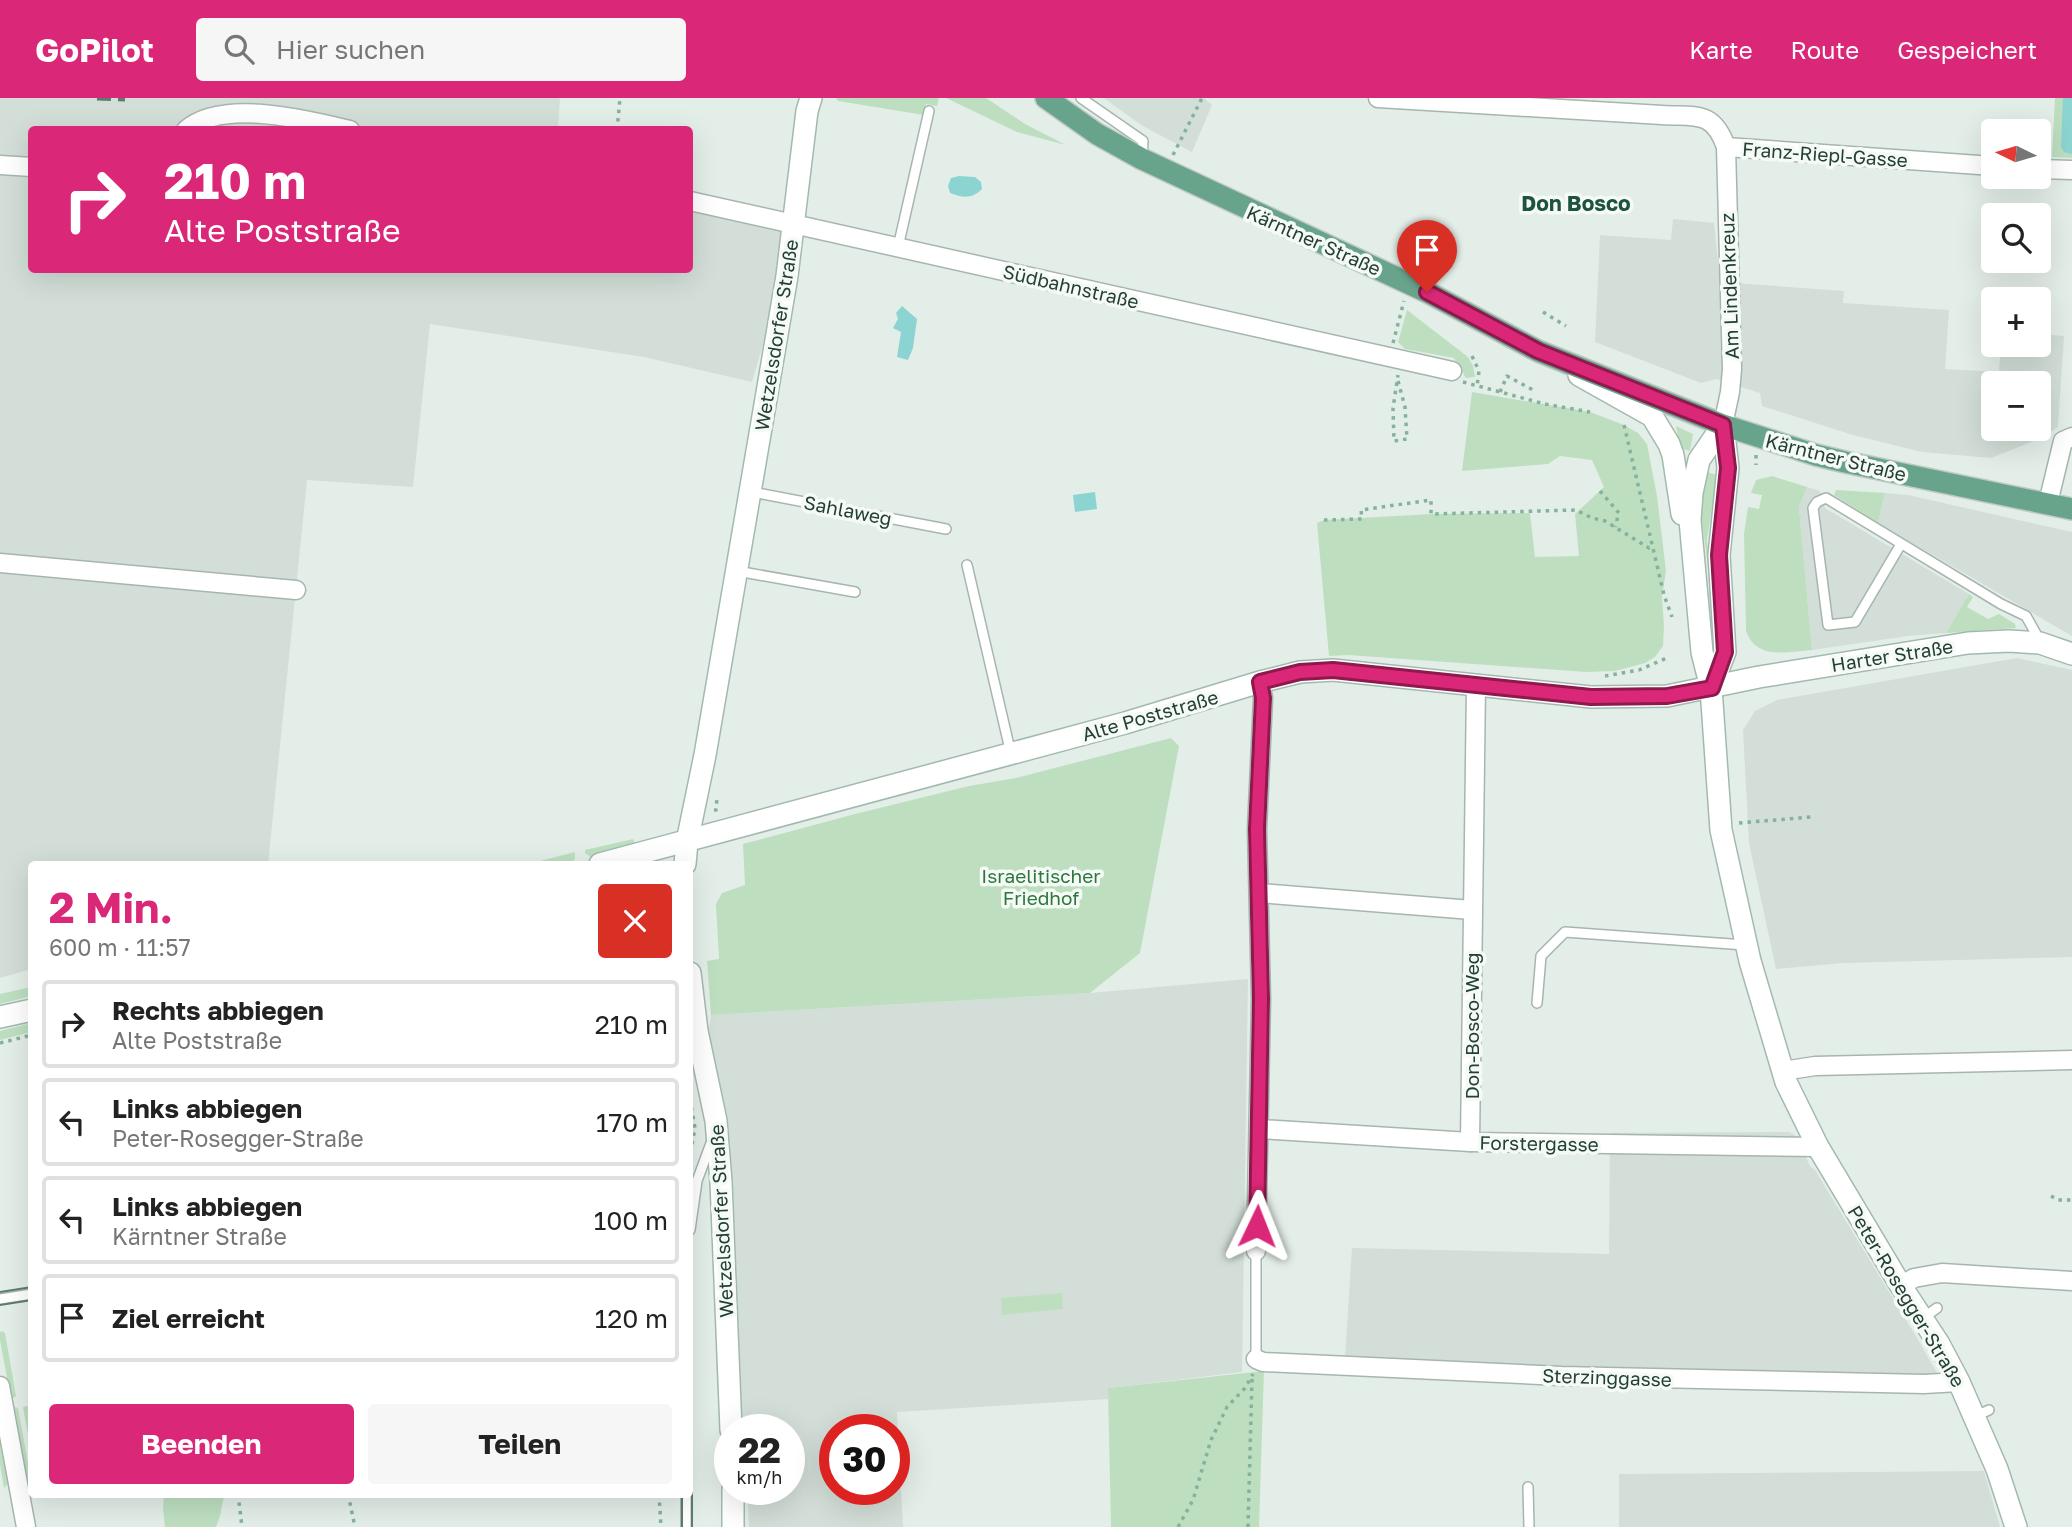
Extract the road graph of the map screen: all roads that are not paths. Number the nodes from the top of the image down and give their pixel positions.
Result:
1 (811, 98) edge
2 (1046, 98) edge
3 (1081, 98) edge
4 (1378, 98) edge
5 (929, 111) dead end
6 (189, 124) edge
7 (332, 126) edge
8 (1726, 147) junction
9 (1142, 159) junction
10 (0, 165) edge
11 (1981, 165) edge
12 (28, 167) edge
13 (2051, 169) edge
14 (2072, 170) edge
15 (693, 202) edge
16 (794, 224) junction
17 (898, 247) junction
18 (1538, 351) junction
19 (1452, 371) dead end
20 (1723, 425) junction
21 (2072, 438) edge
22 (750, 492) junction
23 (2048, 503) junction
24 (2072, 509) edge
25 (946, 529) dead end
26 (1901, 544) junction
27 (1691, 546) junction
28 (0, 563) edge
29 (967, 565) dead end
30 (735, 571) junction
31 (296, 590) dead end
32 (855, 592) dead end
33 (2040, 643) junction
34 (2072, 654) edge
35 (1260, 682) junction
36 (1476, 685) junction
37 (1712, 688) junction
38 (1011, 754) junction
39 (687, 842) junction
40 (612, 861) edge
41 (685, 861) edge
42 (1259, 893) junction
43 (1472, 910) junction
44 (1745, 945) junction
45 (693, 1002) edge
46 (1537, 1003) dead end
47 (28, 1011) edge
48 (0, 1017) edge
49 (2072, 1060) edge
50 (1783, 1071) junction
51 (716, 1121) junction
52 (1260, 1129) junction
53 (1470, 1142) junction
54 (1818, 1147) junction
55 (693, 1184) edge
56 (1256, 1251) joint
57 (2072, 1282) edge
58 (1901, 1286) junction
59 (28, 1294) edge
60 (0, 1298) edge
61 (1254, 1369) joint
62 (1959, 1382) junction
63 (0, 1387) edge
64 (731, 1414) edge
65 (1528, 1487) dead end
66 (686, 1498) edge
67 (733, 1505) edge
68 (2018, 1517) edge
69 (25, 1522) edge
70 (686, 1527) edge
71 (733, 1527) edge
72 (1529, 1527) edge

1 - 16 main road, Wetzelsdorfer Straße
2 - 9 main road, Kärntner Straße
3 - 9 lane
4 - 8 street, Franz-Riepl-Gasse
5 - 17 lane
6 - 7 street
8 - 11 street, Franz-Riepl-Gasse
8 - 20 street, Am Lindenkreuz
9 - 18 main road, Kärntner Straße
10 - 12 street
13 - 14 street
15 - 16 street, Südbahnstraße
16 - 17 street, Südbahnstraße
16 - 22 main road, Wetzelsdorfer Straße
17 - 19 street, Südbahnstraße
18 - 20 main road, Kärntner Straße
18 - 27 main road
20 - 23 main road, Kärntner Straße
20 - 27 main road, Peter-Rosegger-Straße
20 - 37 main road, Peter-Rosegger-Straße
21 - 23 street
22 - 25 lane, Sahlaweg
22 - 30 main road, Wetzelsdorfer Straße
23 - 24 main road, Kärntner Straße
26 - 26 lane
26 - 33 lane
27 - 37 main road, Peter-Rosegger-Straße
28 - 31 street
29 - 38 lane
30 - 32 lane
30 - 39 main road, Wetzelsdorfer Straße
33 - 34 main road, Harter Straße
33 - 37 main road, Harter Straße
35 - 36 main road, Alte Poststraße
35 - 38 main road, Alte Poststraße
35 - 42 street
36 - 37 main road, Alte Poststraße
36 - 43 street, Don-Bosco-Weg
37 - 44 main road, Peter-Rosegger-Straße
38 - 39 main road, Alte Poststraße
39 - 40 main road, Alte Poststraße
39 - 41 main road, Wetzelsdorfer Straße
42 - 43 street
42 - 52 street
43 - 53 street, Don-Bosco-Weg
44 - 46 lane
44 - 50 main road, Peter-Rosegger-Straße
45 - 51 main road, Wetzelsdorfer Straße
47 - 48 main road
49 - 50 street
50 - 54 main road, Peter-Rosegger-Straße
51 - 55 lane
51 - 64 main road, Wetzelsdorfer Straße
52 - 53 street, Forstergasse
52 - 56 street
53 - 54 street, Forstergasse
54 - 58 main road, Peter-Rosegger-Straße
56 - 61 lane
57 - 58 street
58 - 62 main road, Peter-Rosegger-Straße
59 - 60 lane
61 - 62 street, Sterzinggasse
62 - 68 main road, Peter-Rosegger-Straße
63 - 69 street
65 - 72 lane
66 - 70 lane
67 - 71 main road

